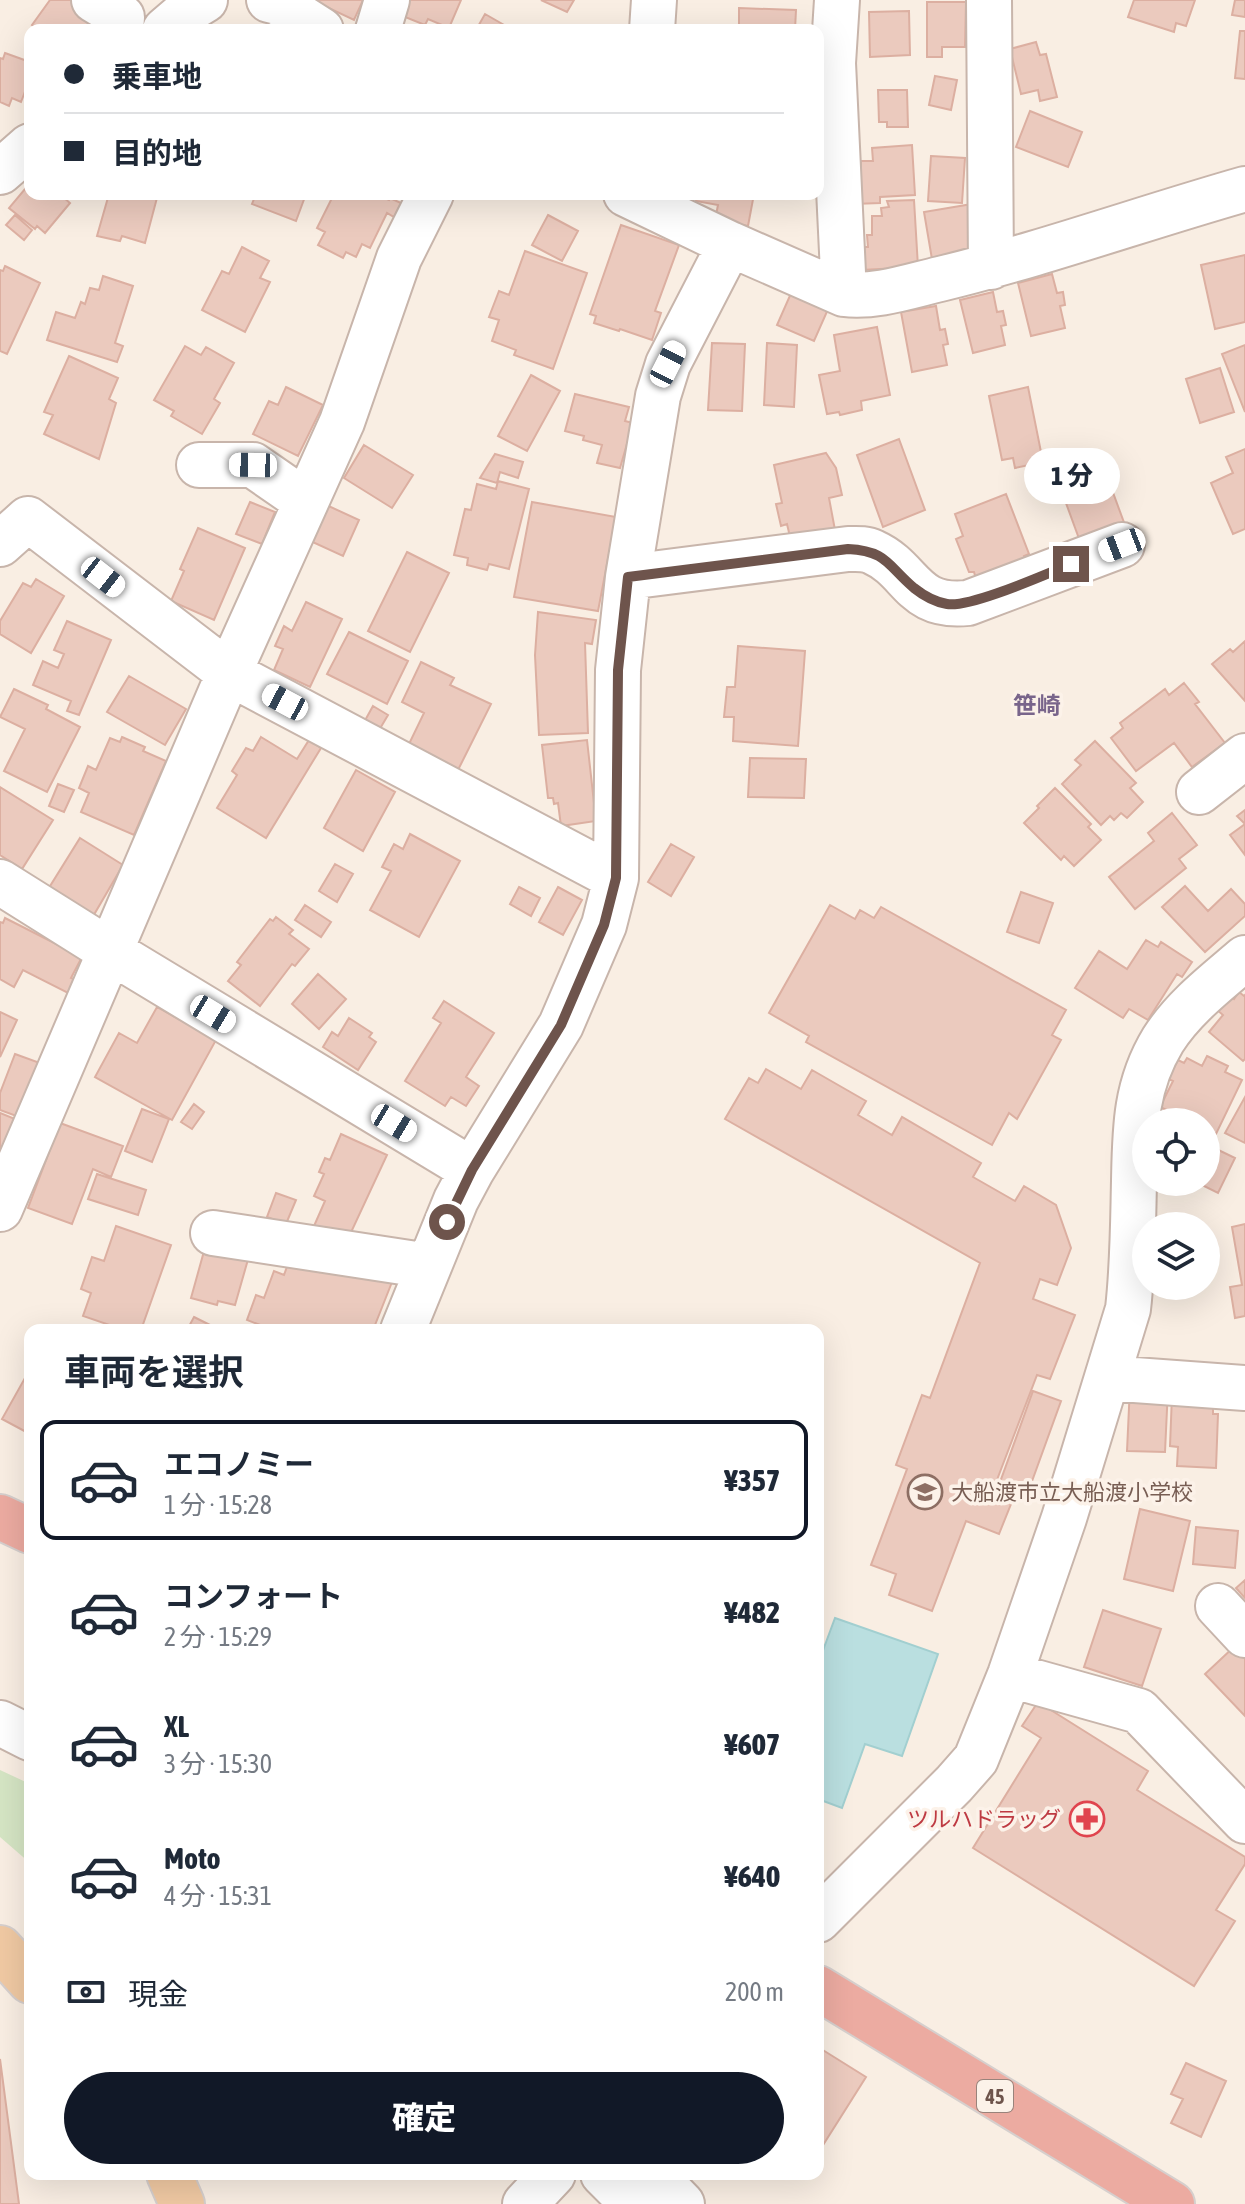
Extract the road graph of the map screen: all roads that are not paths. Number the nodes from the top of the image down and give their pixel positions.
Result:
1 (94, 0) edge
2 (205, 0) edge
3 (269, 0) edge
4 (387, 0) edge
5 (654, 0) edge
6 (837, 0) edge
7 (989, 0) edge
8 (121, 24) edge
9 (172, 24) edge
10 (312, 24) edge
11 (380, 24) edge
12 (652, 24) edge
13 (24, 151) edge
14 (0, 172) edge
15 (1245, 189) edge
16 (428, 200) edge
17 (649, 200) edge
18 (730, 244) junction
19 (991, 267) junction
20 (844, 294) junction
21 (199, 465) dead end
22 (305, 501) junction
23 (0, 544) edge
24 (1122, 545) dead end
25 (628, 577) junction
26 (229, 673) junction
27 (1245, 756) edge
28 (1199, 792) dead end
29 (616, 878) junction
30 (0, 882) edge
31 (110, 951) junction
32 (1245, 958) edge
33 (472, 1170) junction
34 (0, 1209) edge
35 (213, 1233) dead end
36 (429, 1266) junction
37 (405, 1324) edge
38 (1107, 1378) junction
39 (1245, 1388) edge
40 (0, 1517) edge
41 (24, 1528) edge
42 (1010, 1675) junction
43 (0, 1723) edge
44 (24, 1735) edge
45 (1245, 1821) edge
46 (824, 1914) edge
47 (0, 1948) edge
48 (24, 1974) edge
49 (824, 1992) edge
50 (172, 2180) edge
51 (547, 2180) edge
52 (609, 2180) edge
53 (659, 2180) edge
54 (182, 2204) edge
55 (525, 2204) edge
56 (633, 2204) edge
57 (682, 2204) edge
58 (1172, 2204) edge

1 - 8 street
2 - 9 street
3 - 10 street
4 - 11 street
5 - 12 street
6 - 20 street
7 - 19 street
13 - 14 street
15 - 19 street
16 - 22 street
17 - 18 street
18 - 20 street
18 - 25 street
19 - 20 street
21 - 22 street
22 - 26 street
23 - 26 street
24 - 25 street
25 - 29 street
26 - 29 street
26 - 31 street
27 - 28 street
29 - 33 street
30 - 31 street
31 - 33 street
31 - 34 street
32 - 38 street
33 - 36 street
35 - 36 street
36 - 37 street
38 - 39 street
38 - 42 street
40 - 41 highway
42 - 45 street
42 - 46 street
43 - 44 street
47 - 48 main road
49 - 58 highway, 45
50 - 54 main road
51 - 55 street
52 - 56 street
53 - 57 street

